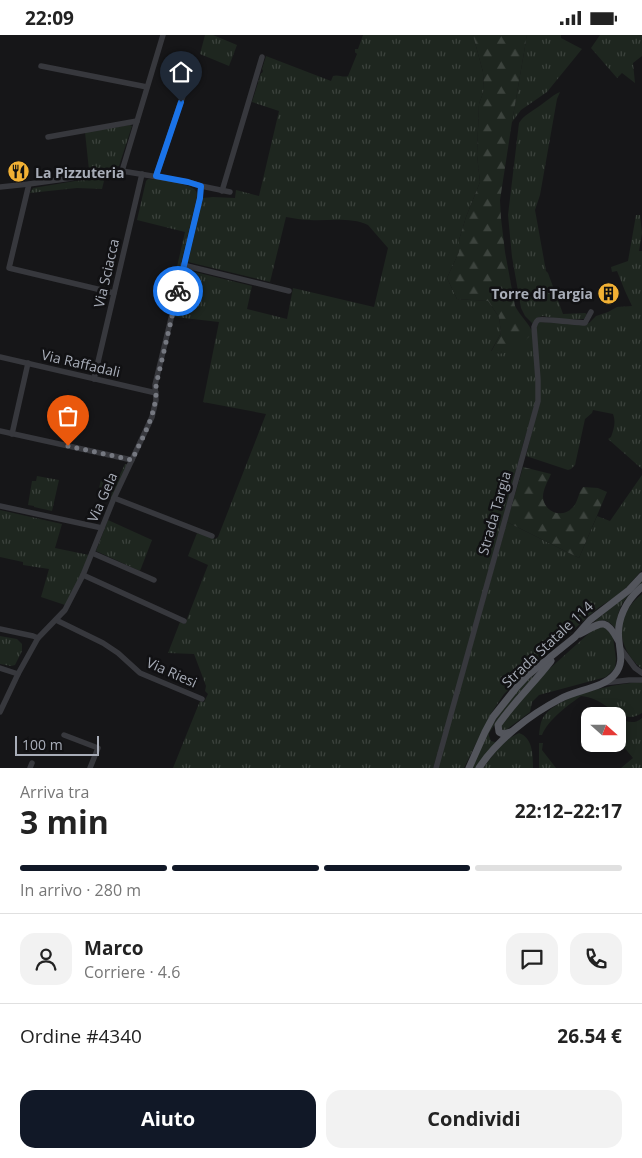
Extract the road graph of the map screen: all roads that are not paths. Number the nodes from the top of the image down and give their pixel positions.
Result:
1 (163, 35) edge
2 (262, 57) dead end
3 (42, 66) dead end
4 (186, 84) dead end
5 (147, 87) junction
6 (137, 121) junction
7 (48, 137) dead end
8 (122, 171) junction
9 (142, 174) junction
10 (156, 176) junction
11 (29, 184) junction
12 (201, 186) junction
13 (0, 187) edge
14 (222, 191) junction
15 (230, 192) dead end
16 (184, 265) junction
17 (289, 291) dead end
18 (114, 293) junction
19 (591, 312) dead end
20 (0, 357) edge
21 (28, 363) junction
22 (94, 379) junction
23 (156, 393) junction
24 (0, 431) edge
25 (12, 434) junction
26 (132, 460) junction
27 (114, 498) junction
28 (0, 506) edge
29 (102, 527) junction
30 (212, 536) dead end
31 (92, 553) junction
32 (83, 575) junction
33 (642, 576) edge
34 (154, 580) dead end
35 (642, 587) edge
36 (56, 620) junction
37 (184, 621) dead end
38 (0, 629) edge
39 (574, 637) junction
40 (38, 638) junction
41 (619, 644) junction
42 (557, 652) junction
43 (0, 668) edge
44 (642, 673) edge
45 (18, 674) junction
46 (642, 680) edge
47 (601, 684) junction
48 (202, 699) dead end
49 (0, 712) edge
50 (513, 731) junction
51 (64, 735) dead end
52 (90, 768) edge
53 (436, 768) edge
54 (469, 768) edge
55 (479, 768) edge

1 - 5 street
2 - 14 street
3 - 5 street
4 - 10 street
5 - 6 street
6 - 7 street
6 - 8 street
8 - 9 street
8 - 11 street
9 - 10 street
9 - 18 street, Via Sciacca
10 - 12 street
11 - 13 street
11 - 18 street
12 - 14 street
12 - 16 street, Via Gela
14 - 15 street
16 - 17 street
16 - 23 street, Via Gela
18 - 22 street, Via Sciacca
19 - 53 street, Strada Targia
20 - 21 street, Via Raffadali
21 - 22 street, Via Raffadali
21 - 25 street
22 - 23 street, Via Raffadali
23 - 26 street, Via Gela
24 - 25 street
25 - 26 street
26 - 27 street, Via Gela
27 - 29 street, Via Gela
27 - 30 street
28 - 29 street
29 - 31 street, Via Gela
31 - 32 street, Via Gela
31 - 34 street
32 - 36 street, Via Gela
32 - 37 street
33 - 39 main road, Strada Statale 114
35 - 41 main road
36 - 40 street, Via Gela
36 - 48 street, Via Riesi
38 - 40 street
39 - 41 main road
39 - 42 main road, Strada Statale 114
40 - 45 street, Via Gela
41 - 44 street
41 - 47 main road
42 - 50 main road
42 - 54 main road, Strada Statale 114
43 - 45 street
45 - 49 street, Via Gela
46 - 47 street
47 - 50 main road
50 - 55 main road
51 - 52 street

